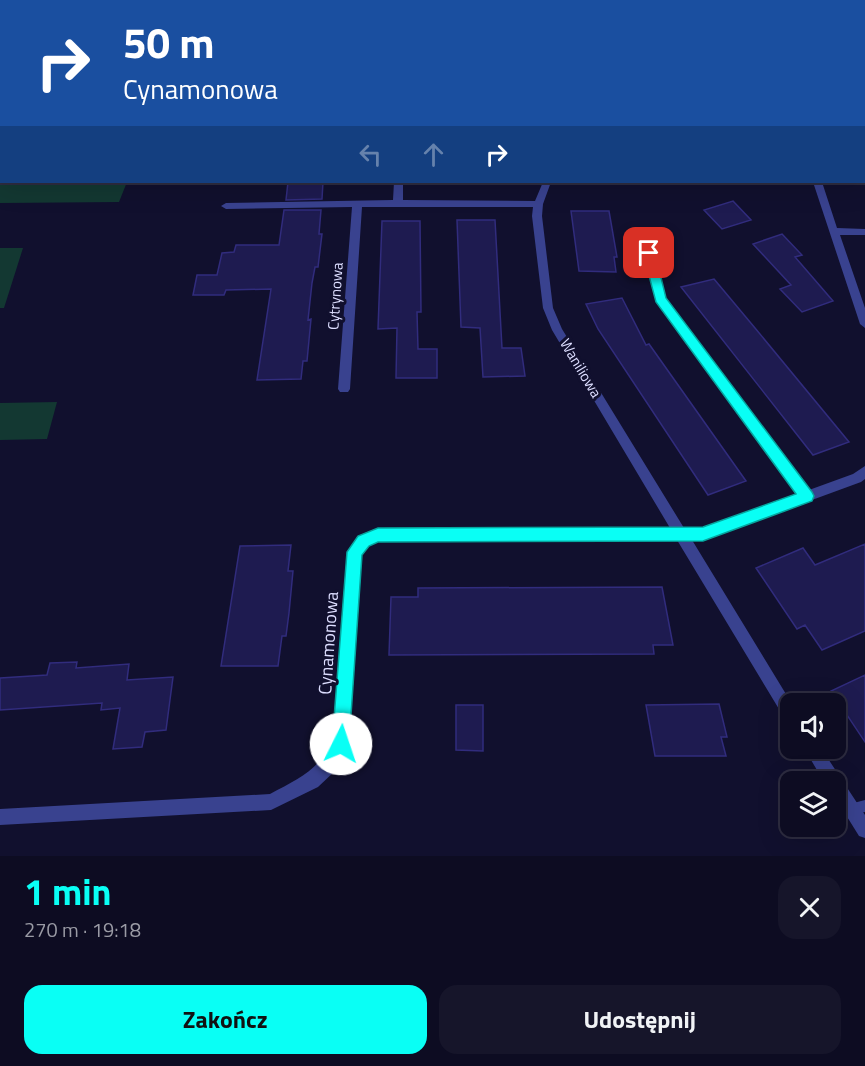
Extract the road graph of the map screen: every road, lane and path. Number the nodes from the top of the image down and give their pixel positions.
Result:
1 (398, 183) edge
2 (547, 183) edge
3 (817, 183) edge
4 (398, 203) junction
5 (357, 204) junction
6 (538, 204) junction
7 (226, 206) dead end
8 (834, 231) junction
9 (865, 232) edge
10 (649, 253) dead end
11 (865, 324) edge
12 (344, 389) dead end
13 (865, 472) edge
14 (807, 496) junction
15 (683, 536) junction
16 (780, 697) edge
17 (846, 796) edge
18 (858, 808) edge
19 (0, 817) edge
20 (865, 830) edge

1 - 4 street
2 - 6 street, Waniliowa
3 - 8 street
4 - 5 street
4 - 6 street
5 - 7 street
5 - 12 street, Cytrynowa
6 - 15 street, Waniliowa
8 - 9 street
8 - 11 street
10 - 14 street
13 - 14 street
14 - 15 street
15 - 16 street, Waniliowa
15 - 19 street, Cynamonowa
17 - 18 street
18 - 20 street

